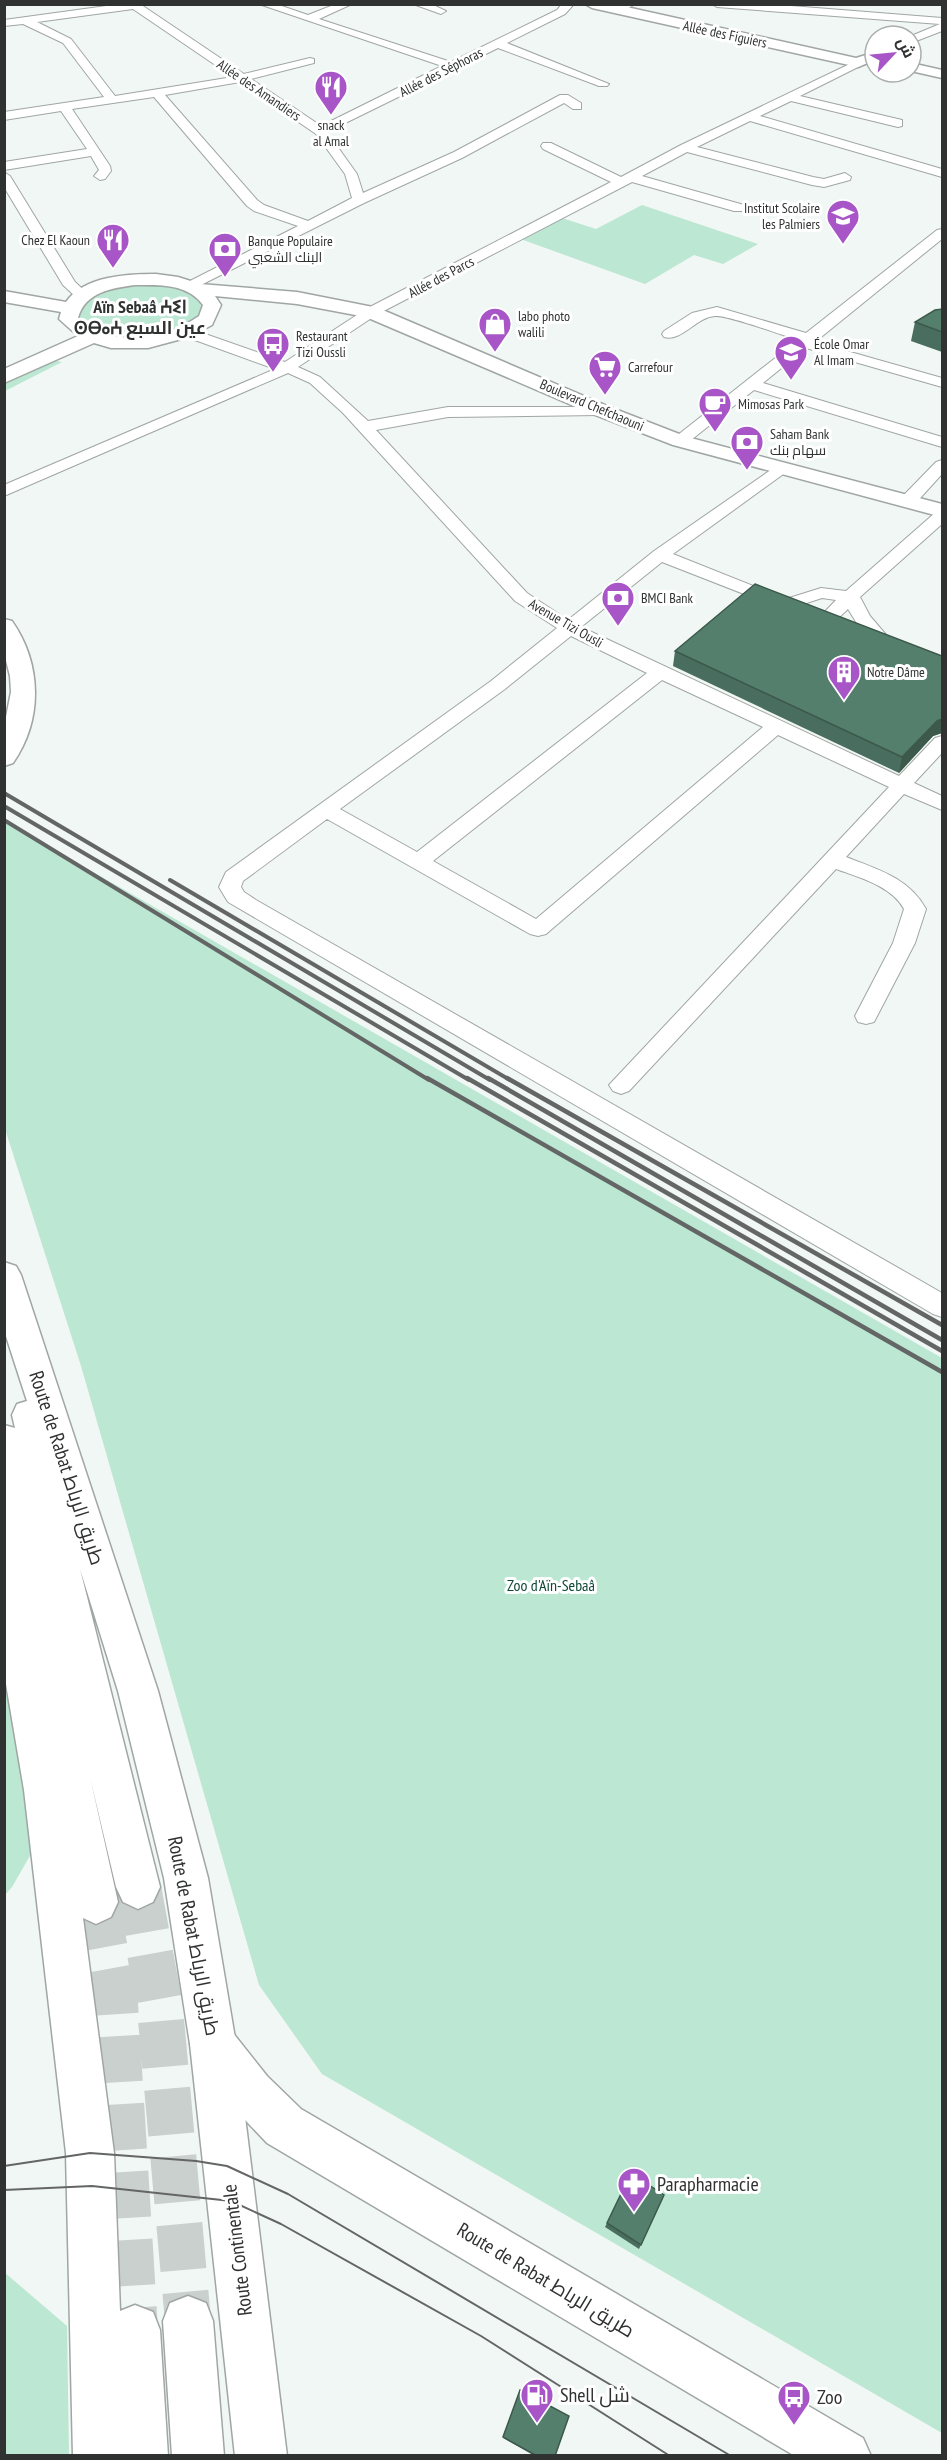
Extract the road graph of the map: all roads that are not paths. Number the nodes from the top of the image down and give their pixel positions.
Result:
1 (264, 4) edge
2 (323, 4) edge
3 (346, 4) edge
4 (418, 4) edge
5 (717, 4) edge
6 (813, 4) edge
7 (133, 5) edge
8 (600, 5) edge
9 (624, 5) edge
10 (565, 8) edge
11 (801, 10) junction
12 (441, 11) dead end
13 (295, 15) junction
14 (308, 19) junction
15 (26, 21) junction
16 (942, 21) edge
17 (4, 23) edge
18 (942, 27) edge
19 (923, 35) edge
20 (496, 43) junction
21 (863, 58) edge
22 (863, 58) edge
23 (310, 61) dead end
24 (863, 62) edge
25 (453, 66) junction
26 (923, 70) edge
27 (942, 74) edge
28 (242, 78) junction
29 (603, 84) dead end
30 (157, 93) junction
31 (790, 97) junction
32 (112, 100) junction
33 (64, 107) junction
34 (535, 113) dead end
35 (4, 116) edge
36 (750, 117) junction
37 (898, 123) dead end
38 (320, 131) junction
39 (547, 146) dead end
40 (686, 148) junction
41 (94, 152) junction
42 (4, 166) edge
43 (942, 173) edge
44 (4, 176) edge
45 (100, 176) dead end
46 (845, 177) dead end
47 (625, 180) junction
48 (359, 200) junction
49 (739, 207) dead end
50 (310, 226) junction
51 (942, 233) edge
52 (194, 288) junction
53 (246, 293) junction
54 (4, 296) edge
55 (76, 301) junction
56 (212, 305) junction
57 (371, 312) junction
58 (186, 332) junction
59 (669, 334) dead end
60 (92, 337) junction
61 (806, 341) junction
62 (289, 368) junction
63 (4, 377) edge
64 (942, 383) edge
65 (752, 384) junction
66 (600, 410) junction
67 (363, 427) junction
68 (680, 441) junction
69 (942, 442) edge
70 (942, 465) edge
71 (781, 470) junction
72 (4, 491) edge
73 (907, 502) junction
74 (942, 512) edge
75 (942, 516) edge
76 (660, 555) junction
77 (851, 597) junction
78 (785, 605) junction
79 (825, 621) junction
80 (4, 626) edge
81 (569, 628) junction
82 (885, 644) junction
83 (904, 651) edge
84 (660, 672) junction
85 (776, 726) junction
86 (942, 742) edge
87 (4, 758) edge
88 (901, 784) junction
89 (942, 804) edge
90 (326, 810) junction
91 (831, 859) junction
92 (418, 862) junction
93 (866, 1016) dead end
94 (621, 1085) dead end
95 (4, 1275) edge
96 (4, 1295) edge
97 (942, 1306) edge
98 (4, 1440) edge
99 (4, 1555) edge
100 (138, 1887) tunnel mouth
101 (96, 1902) tunnel mouth
102 (213, 2044) junction
103 (188, 2321) tunnel mouth
104 (135, 2330) tunnel mouth
105 (99, 2456) edge
106 (142, 2456) edge
107 (198, 2456) edge
108 (261, 2456) edge
109 (845, 2456) edge

1 - 13 street
2 - 13 street
3 - 14 street
4 - 12 street
5 - 11 street
6 - 11 street
7 - 15 street
7 - 28 street, Allée des Amandiers
8 - 10 street, Allée des Séphoras
8 - 21 street, Allée des Figuiers
9 - 22 street, Allée des Figuiers
10 - 20 street, Allée des Séphoras
11 - 16 street
13 - 14 street
14 - 25 street
15 - 17 street
15 - 32 street
18 - 19 street
20 - 25 street, Allée des Séphoras
20 - 29 street
23 - 28 street
24 - 31 street, Allée des Parcs
25 - 38 street, Allée des Séphoras
26 - 27 street
28 - 30 street
28 - 38 street, Allée des Amandiers
30 - 32 street
30 - 50 street
31 - 36 street, Allée des Parcs
31 - 37 street
32 - 33 street
33 - 35 street
33 - 41 street
34 - 48 street
36 - 40 street, Allée des Parcs
36 - 43 street
38 - 48 street, Allée des Amandiers
39 - 47 street
40 - 46 street
40 - 47 street, Allée des Parcs
41 - 42 street
41 - 45 street
44 - 55 street
47 - 49 street
47 - 57 street, Allée des Parcs
48 - 50 street
50 - 52 street
51 - 61 street
52 - 53 street, Boulevard Chefchaouni
52 - 55 street, Boulevard Chefchaouni
52 - 56 street
53 - 56 street, Boulevard Chefchaouni
53 - 57 street, Boulevard Chefchaouni
54 - 55 street
55 - 60 street
56 - 58 street
57 - 62 street, Allée des Parcs
57 - 66 street, Boulevard Chefchaouni
58 - 60 street
58 - 62 street, Avenue Tizi Ousli
59 - 61 street
60 - 63 street
61 - 64 street
61 - 65 street
62 - 67 street, Avenue Tizi Ousli
62 - 72 street, Allée des Parcs
65 - 68 street
65 - 69 street
66 - 67 street
66 - 68 street, Boulevard Chefchaouni
67 - 81 street, Avenue Tizi Ousli
68 - 71 street, Boulevard Chefchaouni
70 - 73 street
71 - 73 street, Boulevard Chefchaouni
71 - 76 street
73 - 74 street, Boulevard Chefchaouni
75 - 77 street
76 - 78 street
76 - 81 street
77 - 78 street
77 - 79 street
77 - 82 street
78 - 79 street
79 - 82 street
80 - 87 street
81 - 84 street, Avenue Tizi Ousli
81 - 90 street
82 - 83 street
84 - 85 street, Avenue Tizi Ousli
84 - 92 street
85 - 88 street, Avenue Tizi Ousli
85 - 92 street
86 - 88 street
88 - 89 street, Avenue Tizi Ousli
88 - 91 street
90 - 92 street
90 - 97 street
91 - 93 street
91 - 94 street
95 - 102 street, Route de Rabat طريق الرباط
96 - 100 street
98 - 101 street
99 - 105 street
102 - 108 street, Route Continentale
102 - 109 street, Route de Rabat طريق الرباط
103 - 107 street
104 - 106 street

